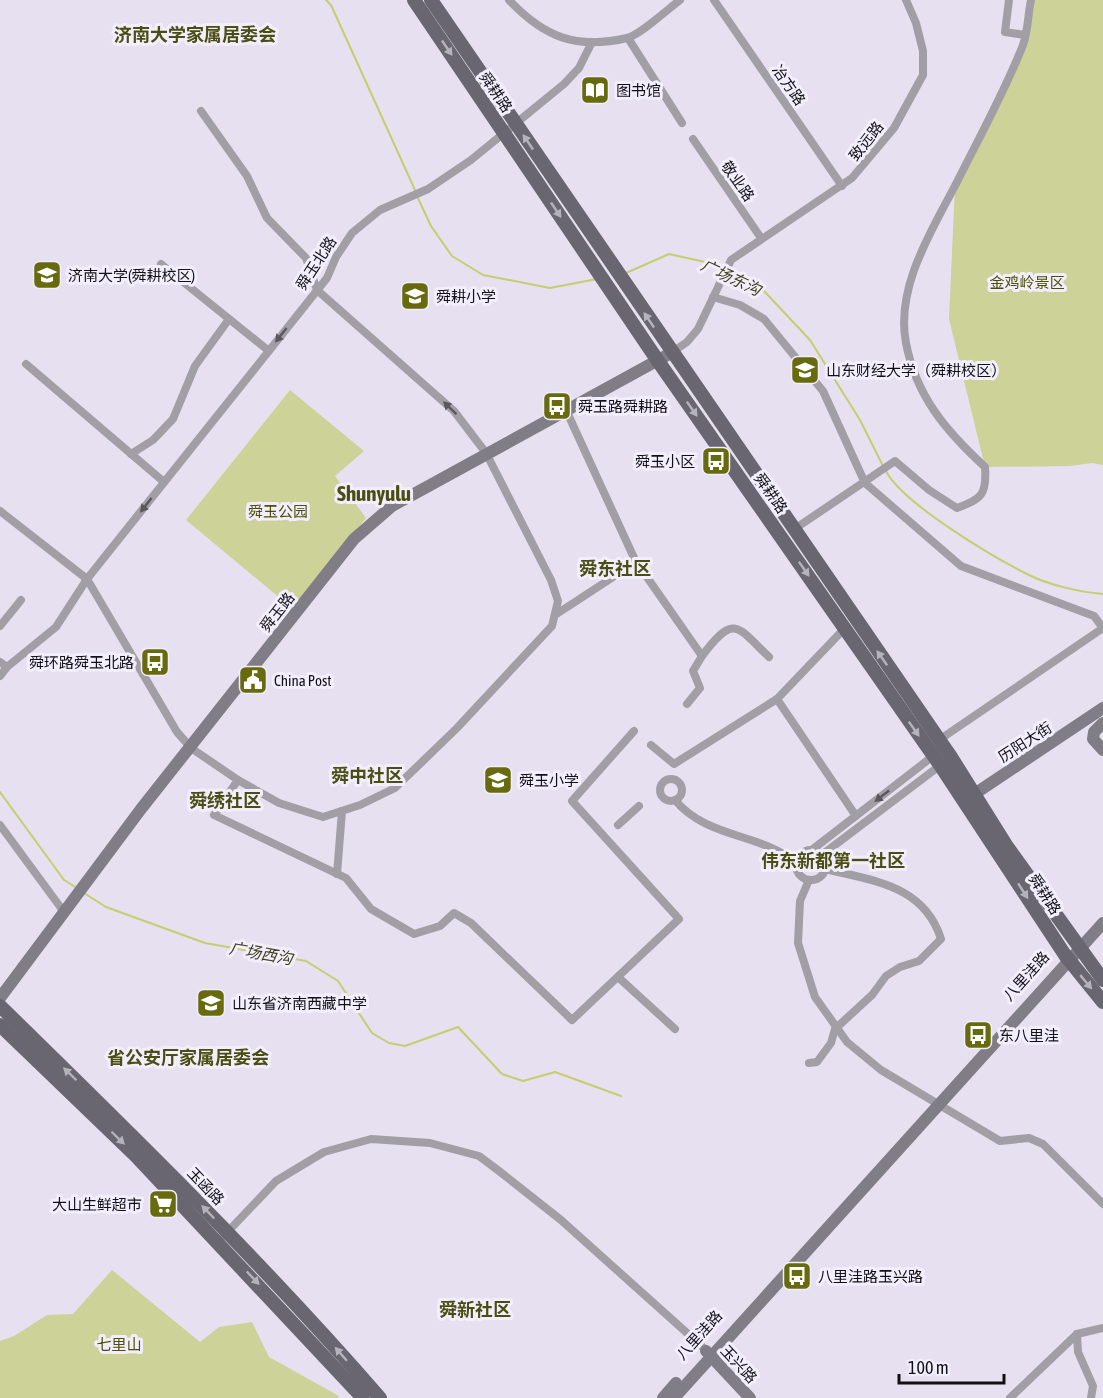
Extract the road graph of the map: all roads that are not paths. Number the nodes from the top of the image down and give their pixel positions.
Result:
1 (414, 0) edge
2 (431, 0) edge
3 (509, 0) edge
4 (680, 0) edge
5 (714, 0) edge
6 (906, 0) edge
7 (1009, 0) edge
8 (1031, 0) edge
9 (1025, 35) junction
10 (628, 38) junction
11 (592, 42) junction
12 (201, 111) dead end
13 (682, 123) dead end
14 (516, 124) junction
15 (504, 133) junction
16 (693, 139) dead end
17 (842, 186) junction
18 (761, 238) junction
19 (161, 264) dead end
20 (317, 290) junction
21 (713, 297) junction
22 (229, 319) junction
23 (269, 351) junction
24 (671, 352) junction
25 (658, 361) junction
26 (26, 364) dead end
27 (567, 410) junction
28 (486, 453) junction
29 (131, 454) junction
30 (164, 482) junction
31 (865, 483) junction
32 (0, 511) edge
33 (793, 530) junction
34 (635, 560) junction
35 (87, 579) junction
36 (21, 600) dead end
37 (555, 615) junction
38 (0, 626) edge
39 (1103, 628) edge
40 (844, 629) junction
41 (702, 656) junction
42 (769, 657) dead end
43 (4, 664) edge
44 (0, 676) edge
45 (777, 699) junction
46 (687, 704) dead end
47 (1103, 708) edge
48 (1103, 714) edge
49 (1103, 723) edge
50 (634, 731) dead end
51 (1101, 743) edge
52 (651, 745) dead end
53 (191, 748) junction
54 (942, 753) junction
55 (674, 764) junction
56 (238, 780) junction
57 (669, 780) junction
58 (675, 800) junction
59 (971, 800) junction
60 (639, 806) dead end
61 (342, 811) junction
62 (856, 816) junction
63 (0, 825) edge
64 (618, 825) dead end
65 (813, 849) junction
66 (823, 854) junction
67 (796, 863) junction
68 (826, 869) junction
69 (337, 874) junction
70 (809, 880) junction
71 (68, 908) junction
72 (1103, 923) edge
73 (1081, 949) junction
74 (1067, 958) junction
75 (618, 977) junction
76 (1103, 980) edge
77 (0, 998) edge
78 (1103, 1002) edge
79 (0, 1006) edge
80 (0, 1025) edge
81 (837, 1026) junction
82 (675, 1029) dead end
83 (810, 1063) dead end
84 (936, 1102) junction
85 (1103, 1204) edge
86 (223, 1238) junction
87 (1103, 1328) edge
88 (1077, 1334) junction
89 (709, 1354) junction
90 (363, 1398) edge
91 (380, 1398) edge
92 (663, 1398) edge
93 (674, 1398) edge
94 (750, 1398) edge
95 (1010, 1398) edge
96 (1091, 1398) edge

1 -> 15 main road, 舜耕路
2 - 14 main road, 舜耕路
3 - 11 street
4 - 10 street
5 - 17 street, 冶方路
6 - 17 street, 致远路
7 - 9 street
8 - 9 street
9 - 31 street
10 - 11 street
10 - 13 street
11 - 14 street, 舜玉北路
12 - 20 street
14 - 15 street, 舜玉北路
24 -> 14 main road, 舜耕路
15 - 20 street, 舜玉北路
15 -> 25 main road, 舜耕路
16 - 18 street, 敬业路
17 - 18 street, 致远路
18 - 21 street, 致远路
19 - 22 street
20 -> 23 street, 舜玉北路
28 -> 20 street
21 - 24 street
21 - 31 street
22 - 23 street
22 - 29 street
23 - 30 street, 舜玉北路
24 - 25 street, 舜玉路
24 - 33 main road, 舜耕路
25 - 27 street, 舜玉路
25 -> 40 main road, 舜耕路
26 - 29 street
27 - 28 street, 舜玉路
27 - 34 street
28 - 37 street
28 - 53 street, 舜玉路
29 - 30 street
30 -> 35 street, 舜玉北路
31 - 33 street
31 - 39 street
32 - 35 street
54 -> 33 main road, 舜耕路
34 - 37 street
34 - 41 street
35 - 43 street, 舜玉北路
35 - 53 street
36 - 38 street
37 - 61 street
39 - 54 street
40 - 45 street
40 -> 54 main road, 舜耕路
41 - 42 street
41 - 46 street
43 - 44 street, 舜玉北路
45 - 55 street
45 - 62 street
47 - 59 street, 历阳大街
48 - 59 street, 历阳大街
49 - 51 street
50 - 75 street
52 - 55 street
53 - 56 street
53 - 71 street, 舜玉路
54 - 59 main road, 舜耕路
54 -> 62 street
54 - 66 street
55 - 57 street
56 - 61 street
56 - 69 street
57 - 58 street
57 - 58 street
58 - 67 street
59 - 73 main road, 舜耕路
59 -> 74 main road, 舜耕路
60 - 64 street
61 - 69 street
62 - 65 street
63 - 71 street
65 - 66 street
65 - 67 street
66 - 68 street
67 - 70 street
68 - 70 street
68 - 81 street
69 - 75 street
70 - 81 street
71 - 77 street, 舜玉路
72 - 73 street
73 - 74 street, 八里洼路
73 - 76 main road, 舜耕路
74 -> 78 main road, 舜耕路
74 - 84 street, 八里洼路
75 - 82 street
86 -> 79 main road, 玉函路
80 -> 86 main road, 玉函路
81 - 83 street
81 - 84 street
84 - 85 street
84 - 89 street, 八里洼路
86 - 89 street
86 -> 90 main road, 玉函路
91 -> 86 main road, 玉函路
87 - 88 street
88 - 95 street
88 - 96 street
89 - 92 street, 八里洼路
89 - 93 street, 八里洼路
89 - 94 street, 玉兴路

